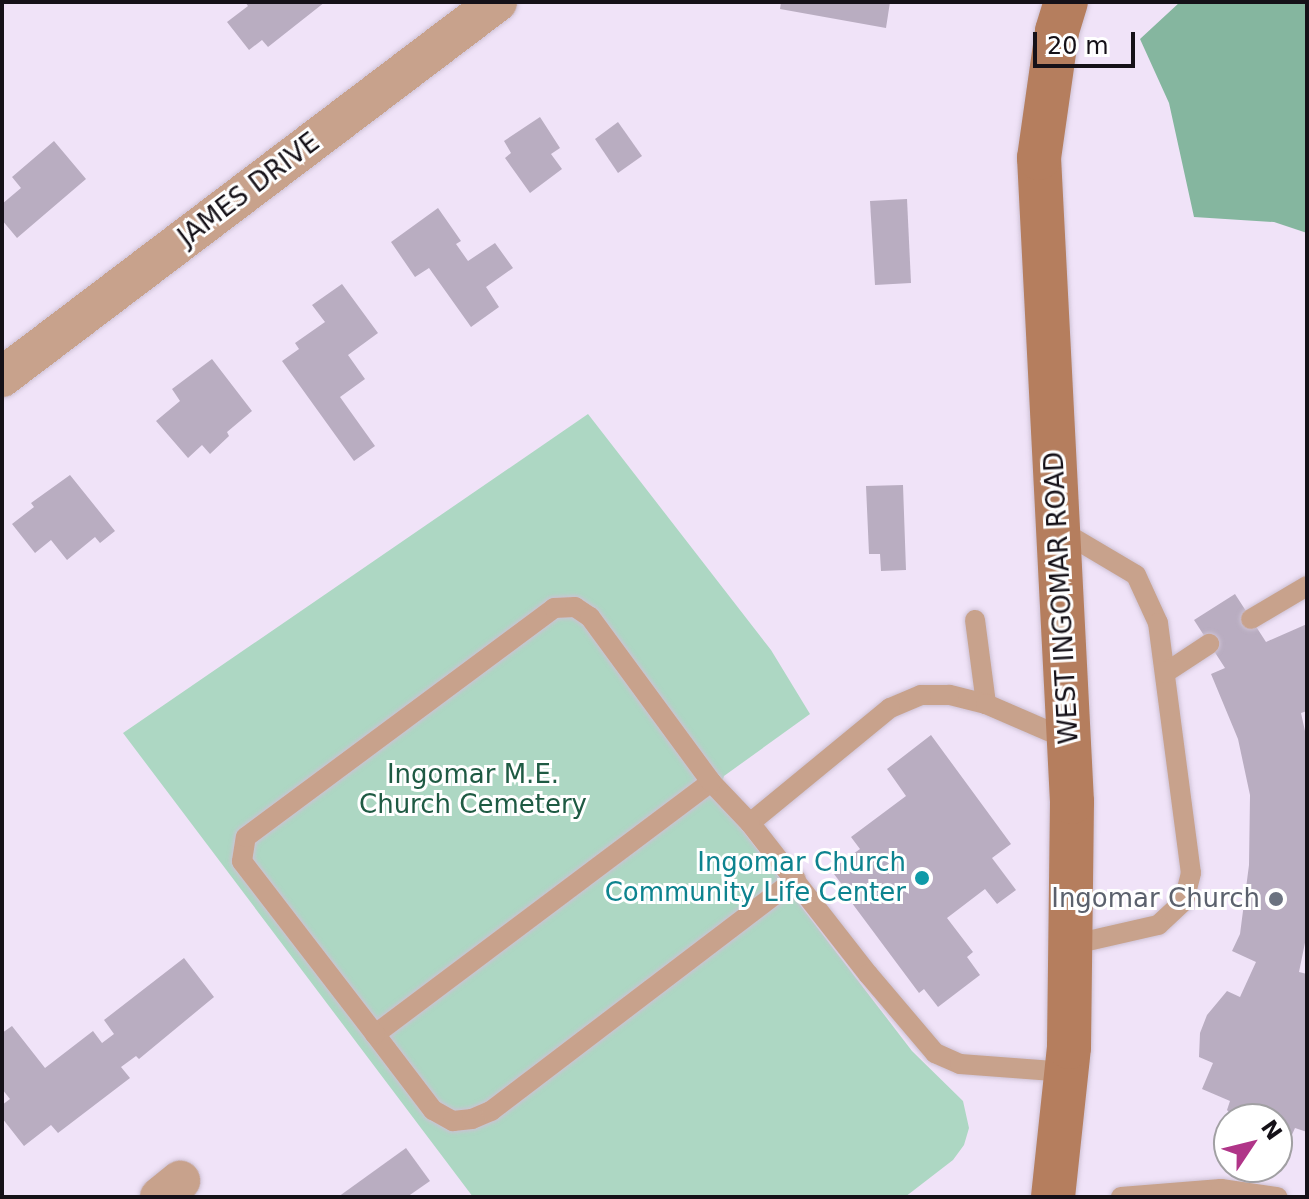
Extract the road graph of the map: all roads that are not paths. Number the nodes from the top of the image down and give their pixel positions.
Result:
1 (497, 2) edge
2 (1066, 2) edge
3 (2, 377) edge
4 (1060, 530) junction
5 (1307, 586) edge
6 (1251, 619) dead end
7 (975, 620) dead end
8 (1209, 644) dead end
9 (1165, 673) junction
10 (986, 704) junction
11 (1069, 740) junction
12 (711, 782) junction
13 (750, 823) junction
14 (796, 879) junction
15 (1071, 945) junction
16 (375, 1034) junction
17 (1067, 1072) junction
18 (1053, 1197) edge
19 (1121, 1197) edge
20 (1277, 1197) edge

1 - 3 street, JAMES DRIVE
2 - 4 street, WEST INGOMAR ROAD
4 - 9 lane
4 - 11 street, WEST INGOMAR ROAD
5 - 6 lane
7 - 10 lane
8 - 9 lane
9 - 15 lane
10 - 11 lane
10 - 13 lane
11 - 15 street, WEST INGOMAR ROAD
12 - 13 lane
12 - 16 lane
12 - 16 lane
13 - 14 lane
14 - 16 lane
14 - 17 lane
15 - 17 street, WEST INGOMAR ROAD
17 - 18 street, WEST INGOMAR ROAD
19 - 20 lane

